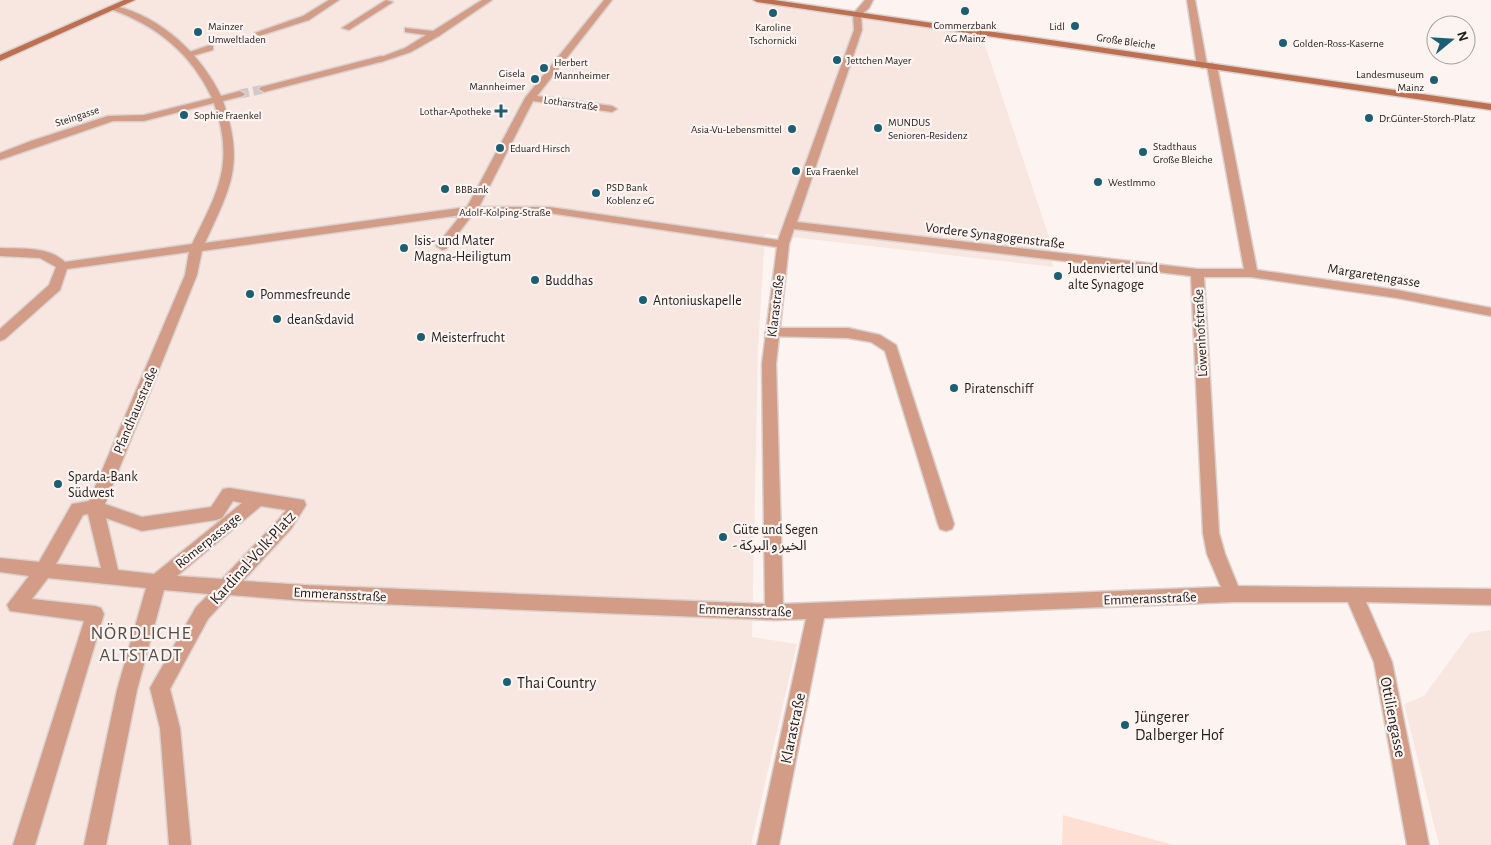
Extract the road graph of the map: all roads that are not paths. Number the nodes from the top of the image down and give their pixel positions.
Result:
1 (131, 0) edge
2 (335, 0) edge
3 (488, 0) edge
4 (608, 0) edge
5 (757, 0) edge
6 (869, 0) edge
7 (1191, 0) edge
8 (389, 2) dead end
9 (116, 8) junction
10 (857, 14) junction
11 (346, 28) dead end
12 (408, 30) dead end
13 (259, 33) dead end
14 (436, 34) junction
15 (210, 48) dead end
16 (189, 54) junction
17 (0, 58) edge
18 (1207, 65) junction
19 (264, 89) tunnel mouth
20 (240, 94) tunnel mouth
21 (530, 98) junction
22 (218, 100) junction
23 (1491, 108) edge
24 (612, 109) dead end
25 (2, 156) edge
26 (472, 210) junction
27 (791, 225) junction
28 (783, 244) junction
29 (442, 246) dead end
30 (197, 247) junction
31 (0, 252) edge
32 (62, 266) junction
33 (1197, 273) junction
34 (1251, 273) junction
35 (1491, 312) edge
36 (772, 333) junction
37 (0, 336) edge
38 (259, 498) junction
39 (95, 507) junction
40 (946, 524) dead end
41 (0, 565) edge
42 (45, 568) junction
43 (111, 576) junction
44 (157, 582) junction
45 (228, 586) junction
46 (1233, 594) junction
47 (1353, 594) junction
48 (1491, 597) edge
49 (774, 612) junction
50 (816, 612) junction
51 (24, 845) edge
52 (95, 845) edge
53 (180, 845) edge
54 (768, 845) edge
55 (1418, 845) edge

1 - 9 main road
2 - 13 street
3 - 14 street
4 - 21 street, Lotharstraße
5 - 10 main road, Große Bleiche
6 - 10 street
7 - 18 street
8 - 11 street
9 - 16 street
9 - 17 main road
10 - 18 main road, Große Bleiche
10 - 27 street, Klarastraße
12 - 14 street
14 - 19 street
15 - 16 street
16 - 22 street
18 - 23 main road, Große Bleiche
18 - 34 street
20 - 22 street, Steingasse
21 - 24 street, Lotharstraße
21 - 26 street, Lotharstraße
22 - 25 street, Steingasse
22 - 30 street
26 - 28 street, Adolf-Kolping-Straße
26 - 29 street, Lotharstraße
26 - 30 street, Adolf-Kolping-Straße
27 - 28 street, Klarastraße
27 - 33 street, Vordere Synagogenstraße
28 - 36 street, Klarastraße
30 - 32 street, Adolf-Kolping-Straße
30 - 39 street, Pfandhausstraße
31 - 32 street
32 - 37 street
33 - 34 street, Löwenhofstraße
33 - 46 street, Löwenhofstraße
34 - 35 street, Margaretengasse
36 - 40 street
36 - 49 street, Klarastraße
38 - 39 street, Kardinal-Volk-Platz
38 - 44 street, Römerpassage
38 - 45 street, Kardinal-Volk-Platz
39 - 42 street
39 - 43 street
41 - 42 street, Emmeransstraße
42 - 43 street, Emmeransstraße
42 - 51 street
43 - 44 street, Emmeransstraße
44 - 45 street, Emmeransstraße
44 - 52 street
45 - 49 street, Emmeransstraße
45 - 53 street, Kardinal-Volk-Platz
46 - 47 street, Emmeransstraße
46 - 50 street, Emmeransstraße
47 - 48 street, Emmeransstraße
47 - 55 street, Ottiliengasse
49 - 50 street, Emmeransstraße
50 - 54 street, Klarastraße

